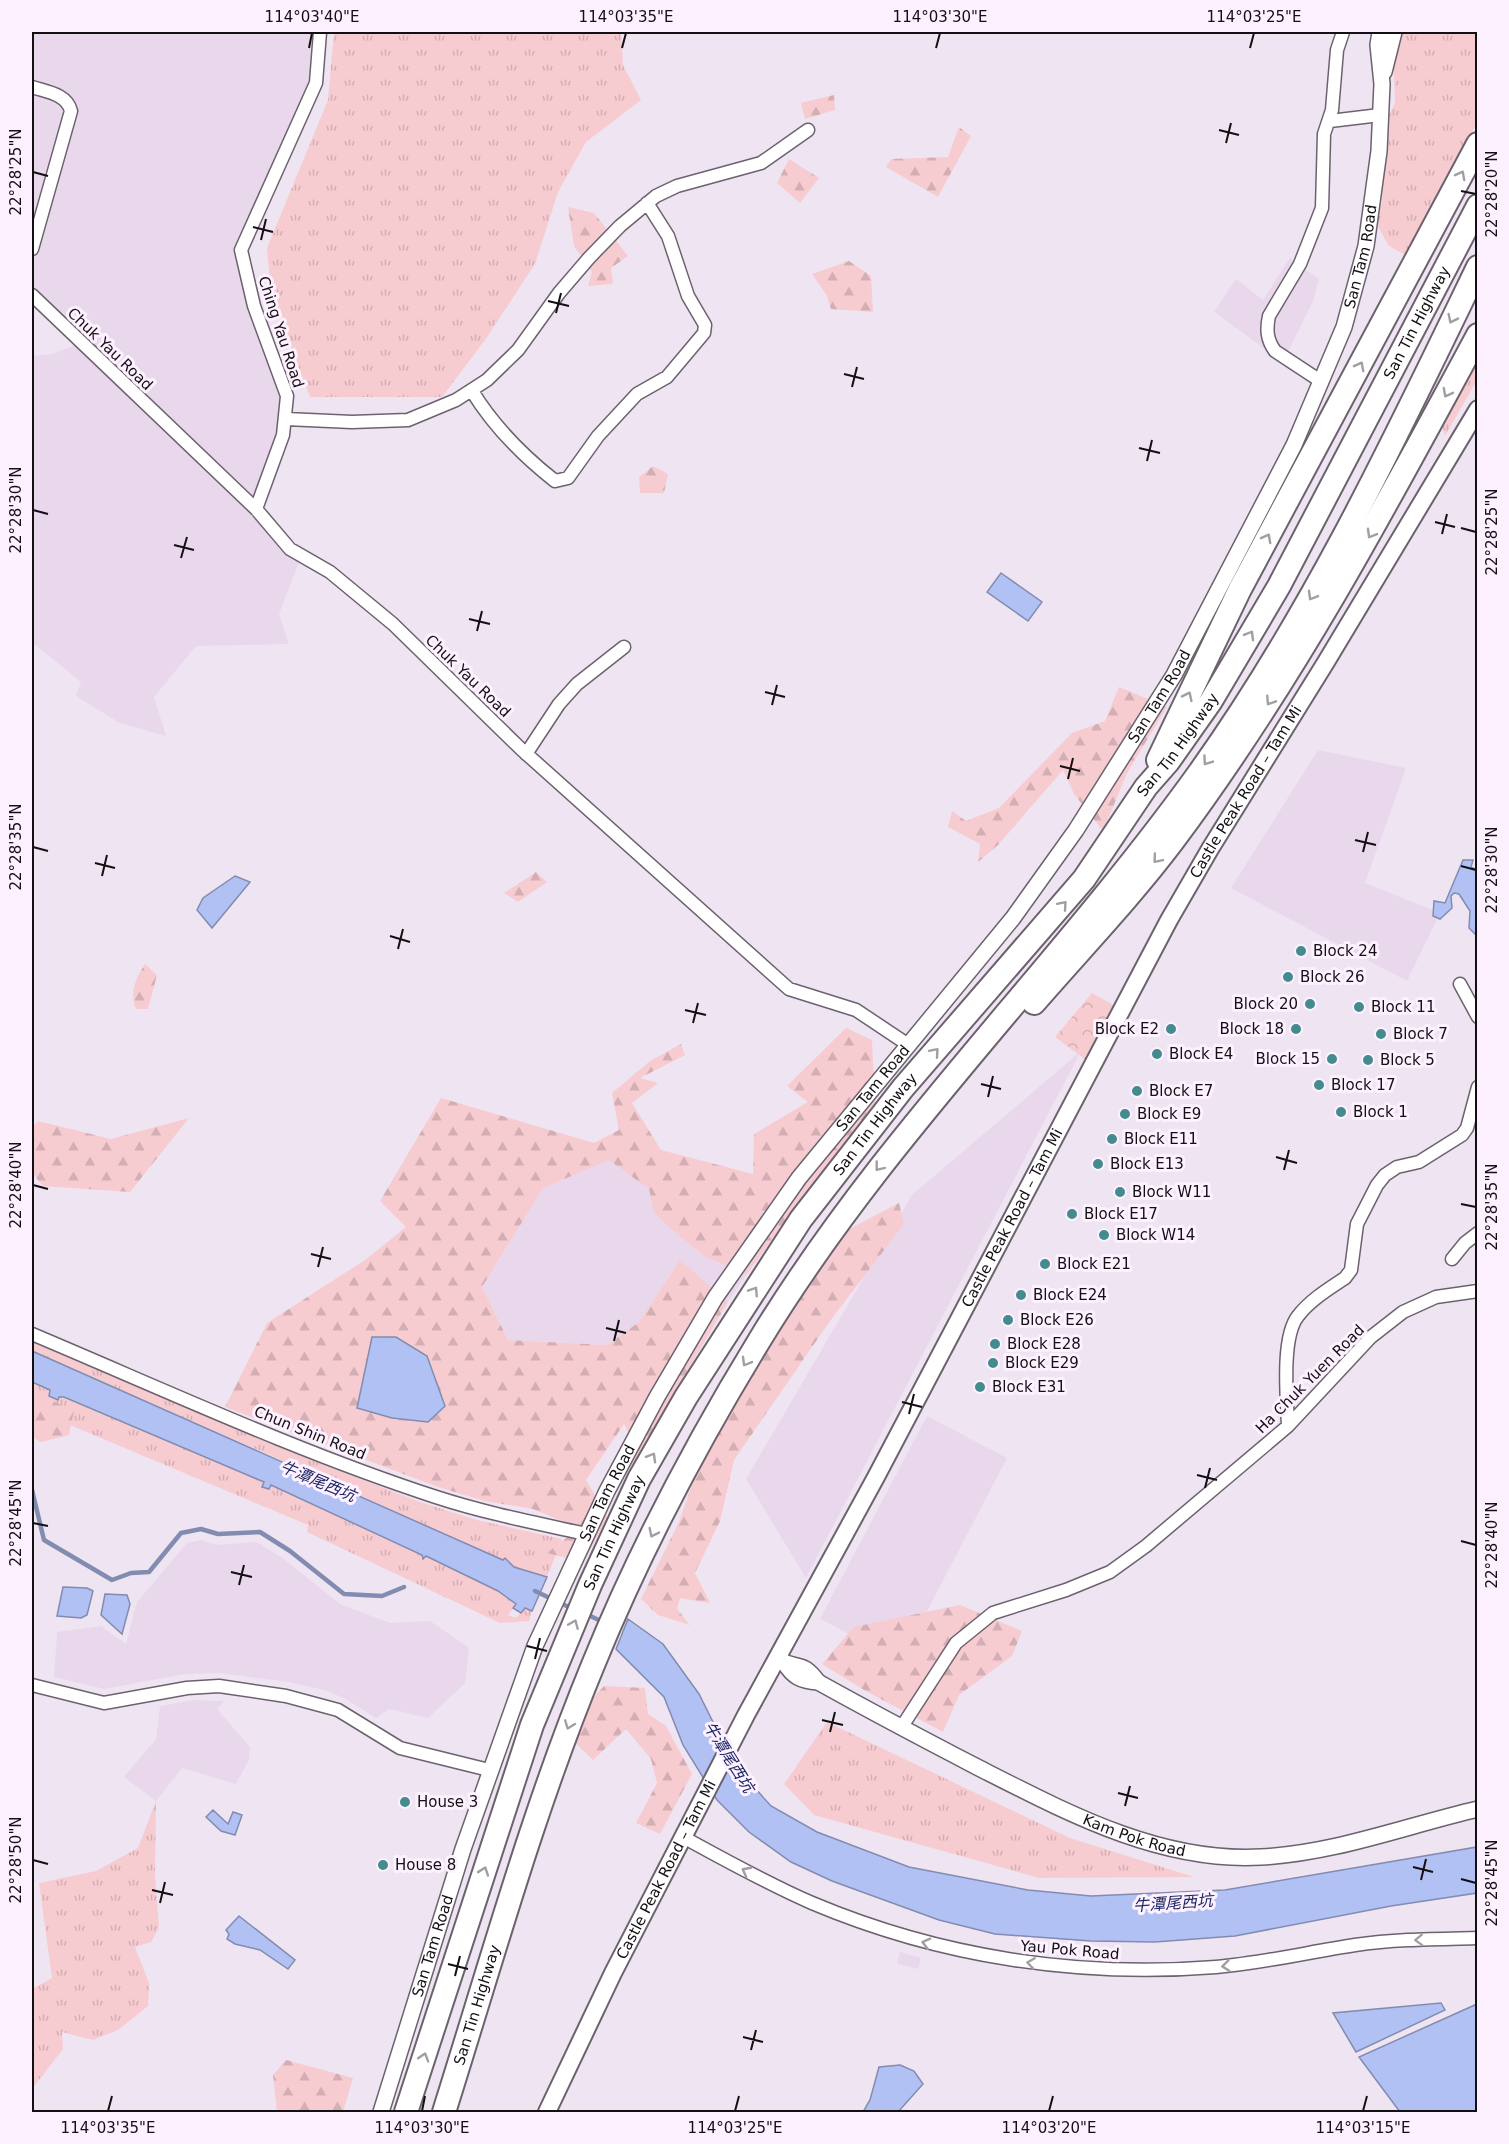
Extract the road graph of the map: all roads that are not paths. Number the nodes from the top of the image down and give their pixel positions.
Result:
1 (320, 32) edge
2 (1343, 32) edge
3 (1380, 32) edge
4 (1394, 32) edge
5 (1382, 84) junction
6 (32, 87) edge
7 (1380, 115) junction
8 (1330, 121) junction
9 (808, 130) dead end
10 (1478, 144) edge
11 (647, 203) junction
12 (1478, 206) edge
13 (32, 249) edge
14 (1478, 267) edge
15 (32, 295) edge
16 (1478, 336) edge
17 (1322, 382) junction
18 (472, 391) junction
19 (1478, 409) edge
20 (286, 419) junction
21 (256, 509) junction
22 (624, 647) dead end
23 (526, 754) junction
24 (1146, 787) junction
25 (1460, 984) dead end
26 (1478, 1017) edge
27 (907, 1044) junction
28 (1478, 1087) edge
29 (915, 1120) junction
30 (1478, 1233) edge
31 (1452, 1259) dead end
32 (1478, 1291) edge
33 (32, 1334) edge
34 (1288, 1426) junction
35 (586, 1534) junction
36 (781, 1660) junction
37 (32, 1685) edge
38 (901, 1728) junction
39 (489, 1770) junction
40 (1478, 1809) edge
41 (683, 1837) junction
42 (1478, 1938) edge
43 (381, 2112) edge
44 (406, 2112) edge
45 (444, 2112) edge
46 (547, 2112) edge

1 - 20 street, Ching Yau Road
2 - 8 street
3 - 5 street, San Tam Road
4 - 5 street, San Tam Road
5 - 7 street, San Tam Road
6 - 13 street
7 - 8 street
7 - 17 street, San Tam Road
8 - 17 street
9 - 11 street
24 -> 10 highway
11 - 18 street
11 - 18 street
24 -> 12 highway, San Tin Highway
14 -> 29 highway, San Tin Highway
15 - 21 street, Chuk Yau Road
16 -> 29 highway
17 - 27 street, San Tam Road
18 - 20 street
19 - 36 main road, Castle Peak Road – Tam Mi
20 - 21 street, Ching Yau Road
21 - 23 street, Chuk Yau Road
22 - 23 street
23 - 27 street, Chuk Yau Road
44 -> 24 highway, San Tin Highway
25 - 26 street
27 - 35 street, San Tam Road
28 - 34 street
29 -> 45 highway, San Tin Highway
30 - 31 street
32 - 34 street, Ha Chuk Yuen Road
33 - 35 street, Chun Shin Road
34 - 38 street, Ha Chuk Yuen Road
35 - 39 street, San Tam Road
36 - 38 street, Kam Pok Road
36 - 41 main road, Castle Peak Road – Tam Mi
37 - 39 street
38 - 40 street, Kam Pok Road
39 - 43 street, San Tam Road
42 -> 41 street, Yau Pok Road
41 - 46 main road, Castle Peak Road – Tam Mi

